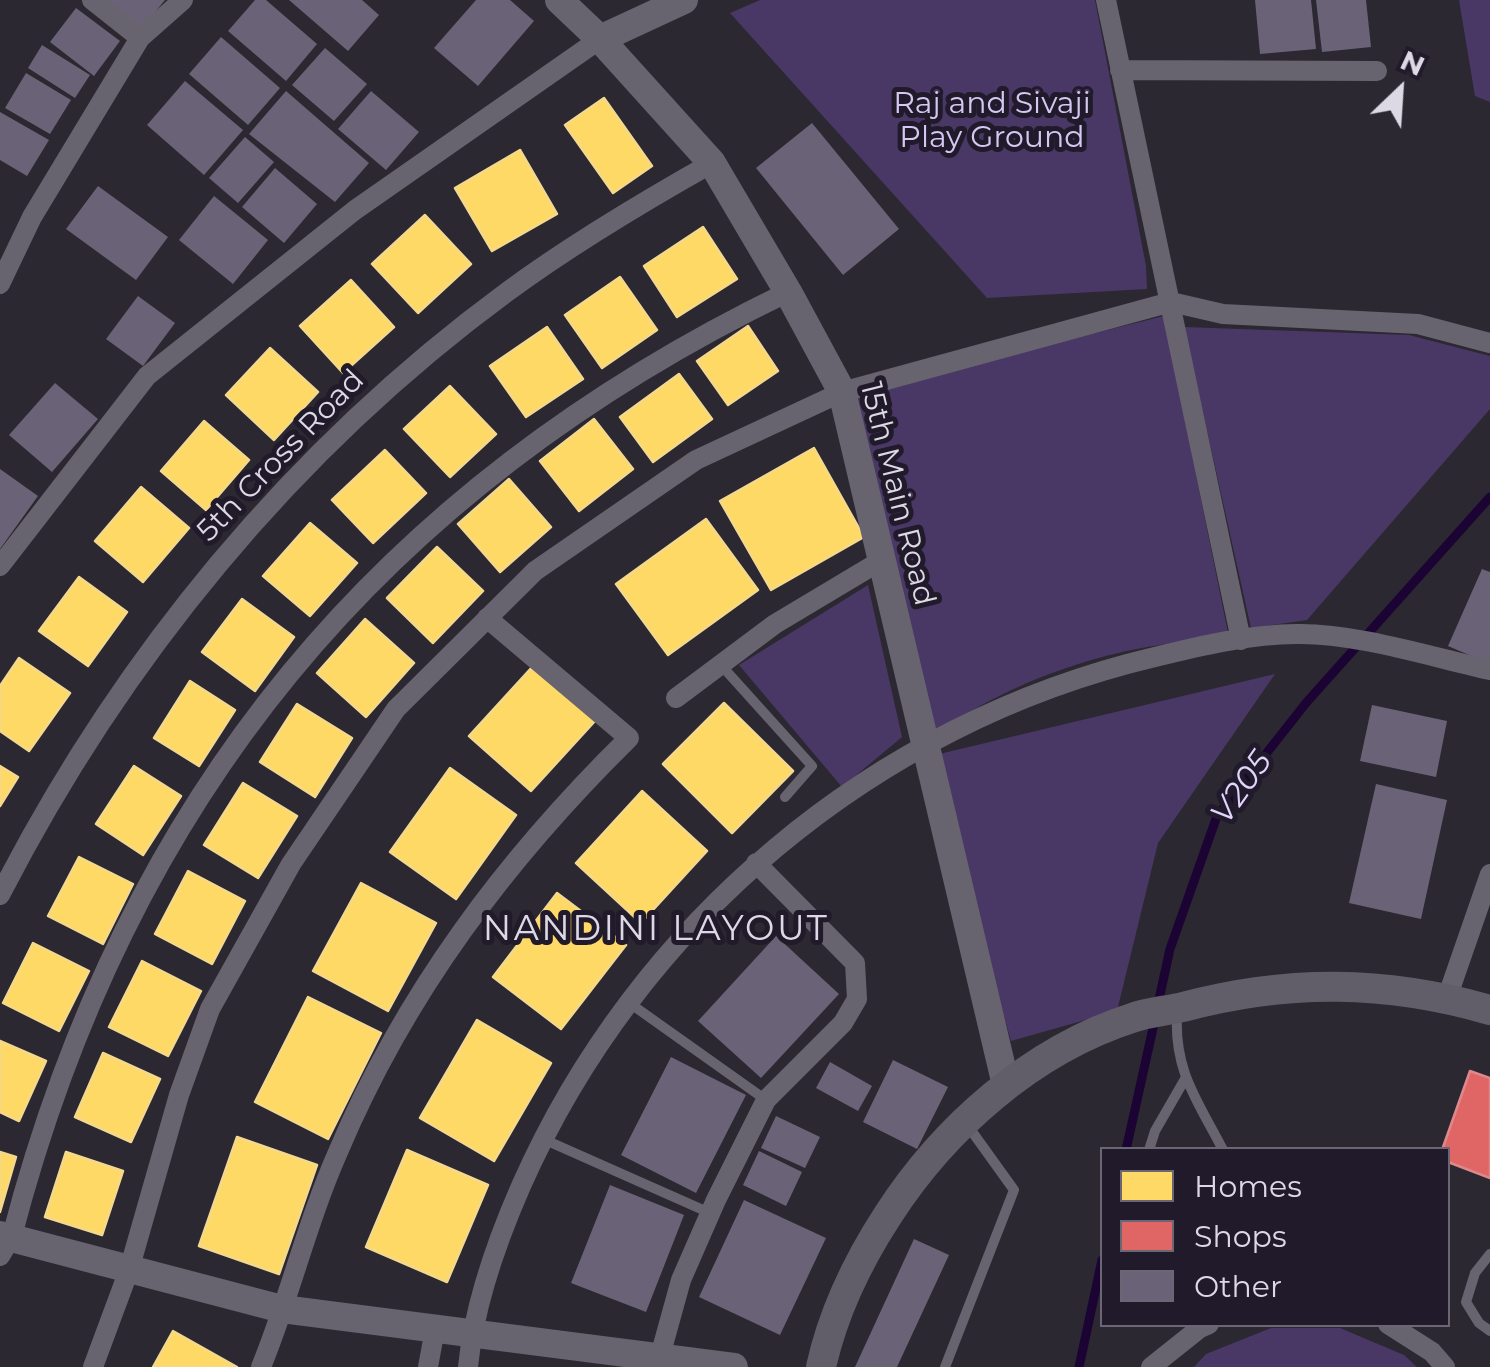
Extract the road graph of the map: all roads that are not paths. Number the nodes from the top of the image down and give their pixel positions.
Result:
1 (92, 0) edge
2 (183, 0) edge
3 (559, 0) edge
4 (684, 0) edge
5 (1106, 0) edge
6 (140, 38) junction
7 (600, 39) junction
8 (1120, 70) junction
9 (1377, 70) dead end
10 (712, 163) junction
11 (0, 284) edge
12 (788, 292) junction
13 (1171, 302) junction
14 (1490, 342) edge
15 (842, 392) junction
16 (882, 560) junction
17 (0, 566) edge
18 (487, 618) junction
19 (1241, 640) junction
20 (720, 664) junction
21 (1490, 670) edge
22 (676, 698) dead end
23 (926, 747) junction
24 (785, 797) dead end
25 (756, 863) junction
26 (1490, 874) edge
27 (0, 895) edge
28 (1447, 998) junction
29 (628, 1002) junction
30 (1177, 1008) junction
31 (1490, 1010) edge
32 (1184, 1080) junction
33 (1006, 1084) junction
34 (766, 1100) junction
35 (965, 1122) junction
36 (543, 1139) junction
37 (1150, 1147) edge
38 (1220, 1147) edge
39 (710, 1213) junction
40 (4, 1243) edge
41 (1490, 1254) edge
42 (128, 1270) junction
43 (282, 1309) junction
44 (1202, 1327) edge
45 (1393, 1327) edge
46 (435, 1329) junction
47 (1490, 1331) edge
48 (471, 1334) junction
49 (658, 1362) edge
50 (93, 1367) edge
51 (261, 1367) edge
52 (428, 1367) edge
53 (468, 1367) edge
54 (734, 1367) edge
55 (822, 1367) edge
56 (945, 1367) edge
57 (1151, 1367) edge
58 (1444, 1367) edge

1 - 6 street
2 - 6 street
3 - 7 street, 15th Main Road
4 - 7 street
5 - 8 street
6 - 11 street
7 - 10 street, 15th Main Road
7 - 17 street
8 - 9 street
8 - 13 street
10 - 12 street, 15th Main Road
10 - 27 street, 5th Cross Road
12 - 15 street, 15th Main Road
12 - 40 street
13 - 14 street
13 - 15 street
13 - 19 street
15 - 16 street, 15th Main Road
15 - 18 street
16 - 20 street
16 - 23 street, 15th Main Road
18 - 42 street
18 - 43 street
19 - 21 street
19 - 23 street
20 - 22 street
20 - 24 lane
23 - 25 street
23 - 33 street, 15th Main Road
25 - 29 street
25 - 34 street
26 - 28 street
28 - 30 main road
28 - 31 main road
29 - 34 lane
29 - 36 street
30 - 32 lane
30 - 33 main road
32 - 37 lane
32 - 38 lane
33 - 35 main road
34 - 39 street
35 - 55 main road
35 - 56 lane
36 - 39 lane
36 - 48 street
39 - 49 street
40 - 42 street
41 - 47 lane
42 - 43 street
42 - 50 street
43 - 46 street
43 - 51 street
44 - 57 street
45 - 58 street
46 - 48 street
46 - 52 street
48 - 49 street
48 - 53 street
49 - 54 street

